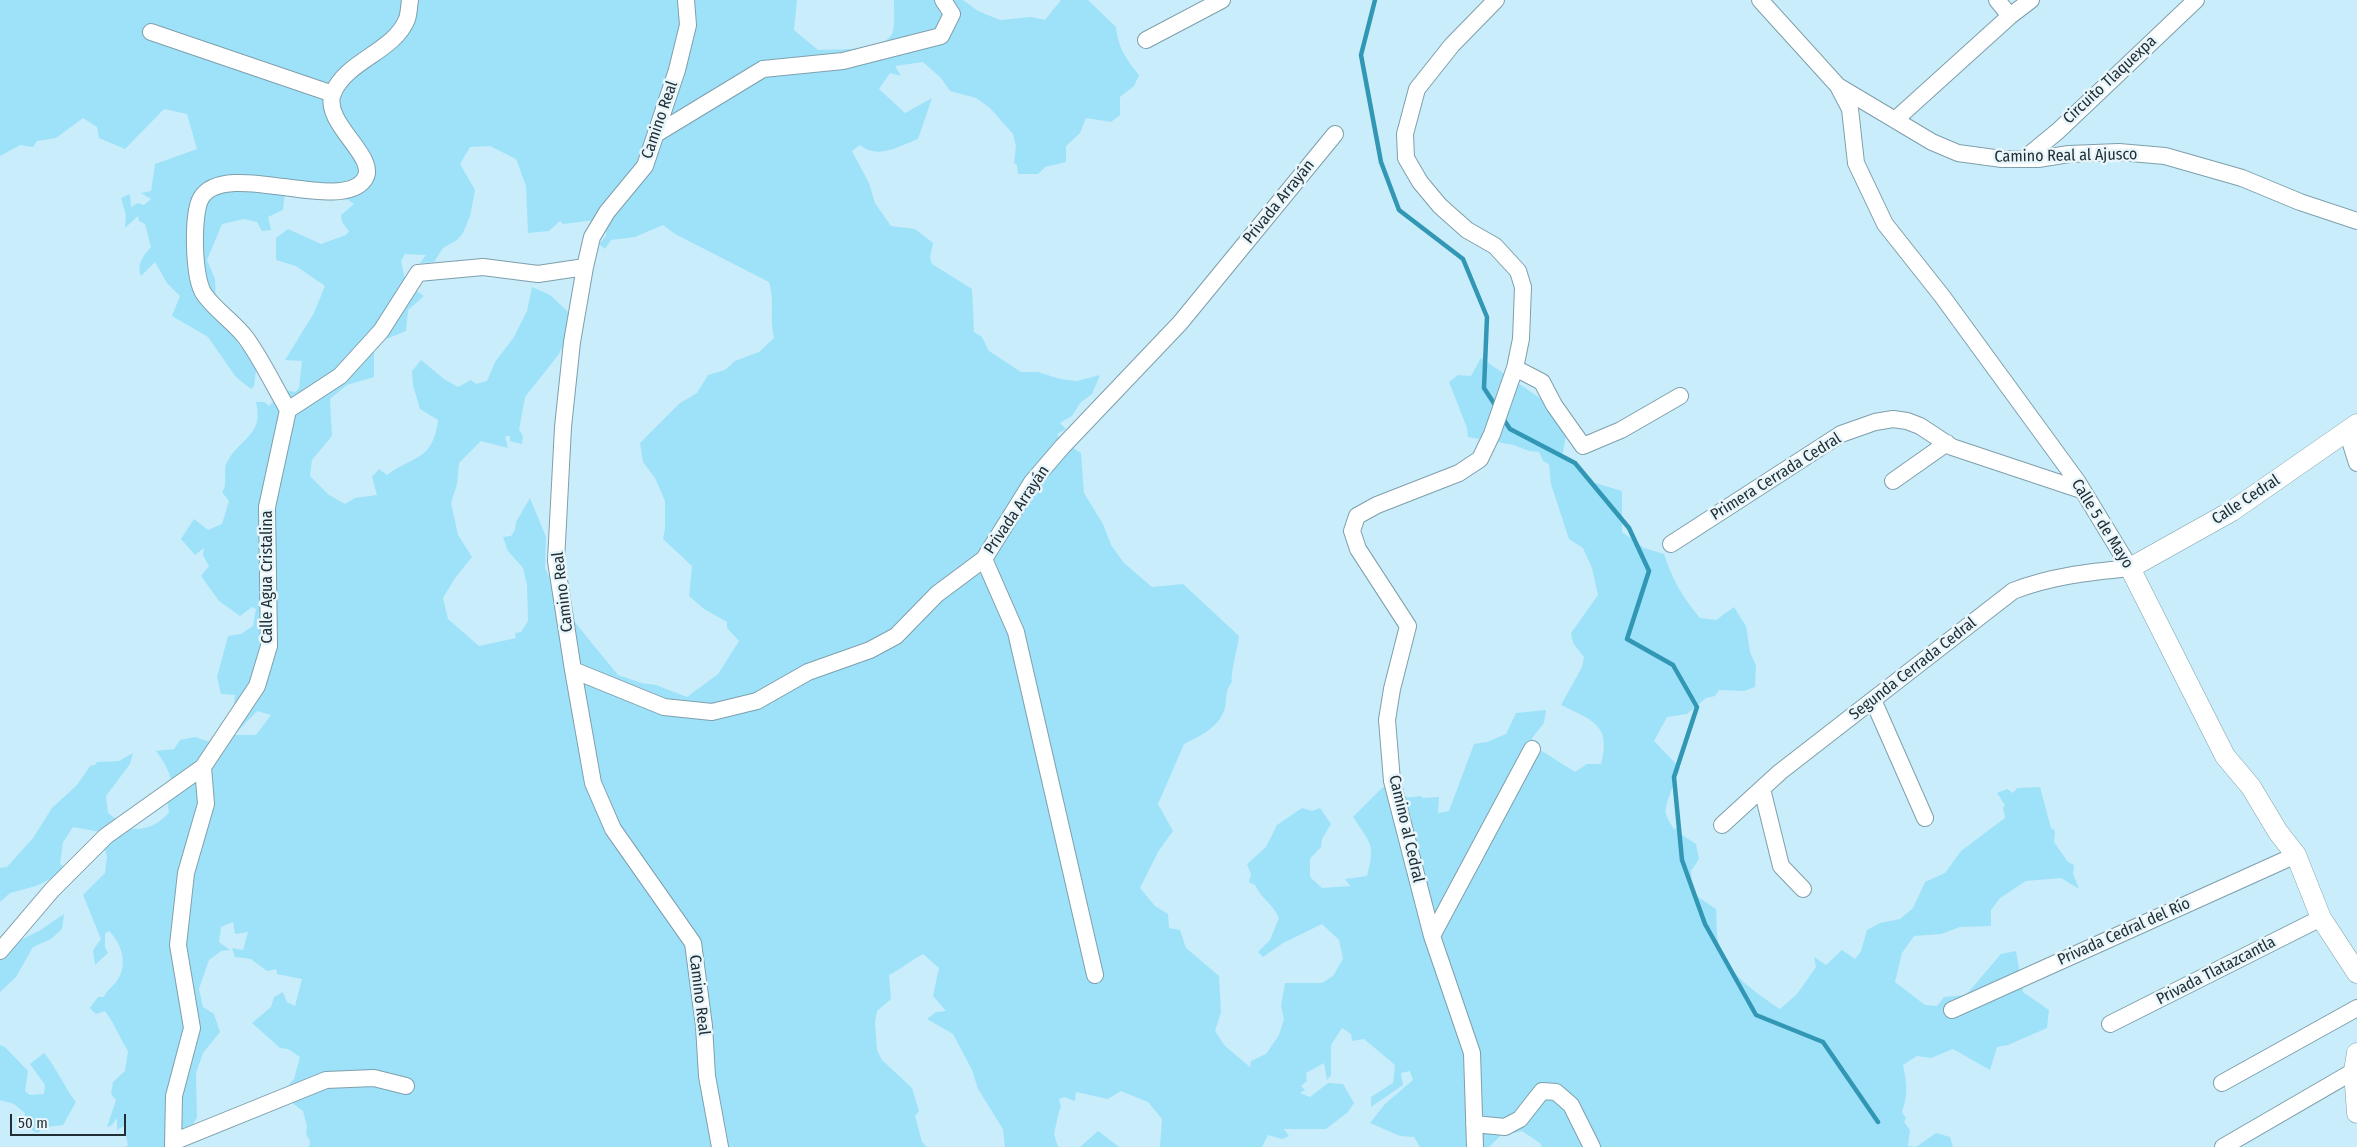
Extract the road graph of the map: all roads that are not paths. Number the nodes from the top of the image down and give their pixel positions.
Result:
1 (410, 0) edge
2 (686, 0) edge
3 (943, 0) edge
4 (1222, 0) edge
5 (1496, 0) edge
6 (1760, 0) edge
7 (1997, 0) edge
8 (2031, 0) edge
9 (2196, 0) edge
10 (2010, 16) junction
11 (151, 32) dead end
12 (1146, 40) dead end
13 (1838, 86) junction
14 (333, 94) junction
15 (1895, 120) junction
16 (656, 134) junction
17 (1335, 134) dead end
18 (2024, 159) junction
19 (2357, 221) edge
20 (585, 268) junction
21 (1515, 368) junction
22 (1680, 396) dead end
23 (288, 410) junction
24 (2352, 428) edge
25 (1947, 443) junction
26 (2357, 463) edge
27 (1892, 481) dead end
28 (2081, 490) junction
29 (1671, 544) dead end
30 (984, 559) junction
31 (2130, 568) junction
32 (573, 670) junction
33 (1873, 700) junction
34 (1532, 749) dead end
35 (203, 767) junction
36 (1762, 789) junction
37 (1925, 818) dead end
38 (1722, 825) dead end
39 (2296, 855) junction
40 (1802, 890) dead end
41 (2321, 918) junction
42 (1432, 936) junction
43 (2, 942) edge
44 (2357, 973) edge
45 (1095, 976) dead end
46 (2357, 1008) edge
47 (1952, 1010) dead end
48 (2110, 1024) dead end
49 (2355, 1062) edge
50 (2222, 1083) dead end
51 (406, 1086) dead end
52 (2357, 1113) edge
53 (1474, 1124) junction
54 (173, 1145) edge
55 (720, 1147) edge
56 (1475, 1147) edge
57 (1592, 1147) edge
58 (2223, 1147) edge

1 - 14 street
2 - 16 street, Camino Real
3 - 16 street
4 - 12 street
5 - 21 street, Camino al Cedral
6 - 13 street, Camino Real al Ajusco
7 - 10 street
8 - 10 street
9 - 18 street, Circuito Tlaquexpa
10 - 15 street
11 - 14 street
13 - 15 street, Camino Real al Ajusco
13 - 28 street, Calle 5 de Mayo
14 - 23 street
15 - 18 street, Camino Real al Ajusco
16 - 20 street, Camino Real
17 - 30 street, Privada Arrayán
18 - 19 street, Camino Real al Ajusco
20 - 23 street
20 - 32 street, Camino Real
21 - 22 street
21 - 42 street, Camino al Cedral
23 - 35 street, Calle Agua Cristalina
24 - 26 street
24 - 31 street, Calle Cedral
25 - 27 street
25 - 28 street, Primera Cerrada Cedral
25 - 29 street, Primera Cerrada Cedral
28 - 31 street, Calle 5 de Mayo
30 - 32 street, Privada Arrayán
30 - 45 street
31 - 33 street, Segunda Cerrada Cedral
31 - 39 street, Calle 5 de Mayo
32 - 55 street, Camino Real
33 - 36 street, Segunda Cerrada Cedral
33 - 37 street
34 - 42 street
35 - 43 street
35 - 54 street
36 - 38 street, Segunda Cerrada Cedral
36 - 40 street
39 - 41 street, Calle 5 de Mayo
39 - 47 street, Privada Cedral del Río
41 - 44 street, Calle 5 de Mayo
41 - 48 street, Privada Tlatazcantla
42 - 53 street, Camino al Cedral
46 - 50 street
49 - 52 street
49 - 58 street
51 - 54 street
53 - 56 street, Camino al Cedral
53 - 57 street

